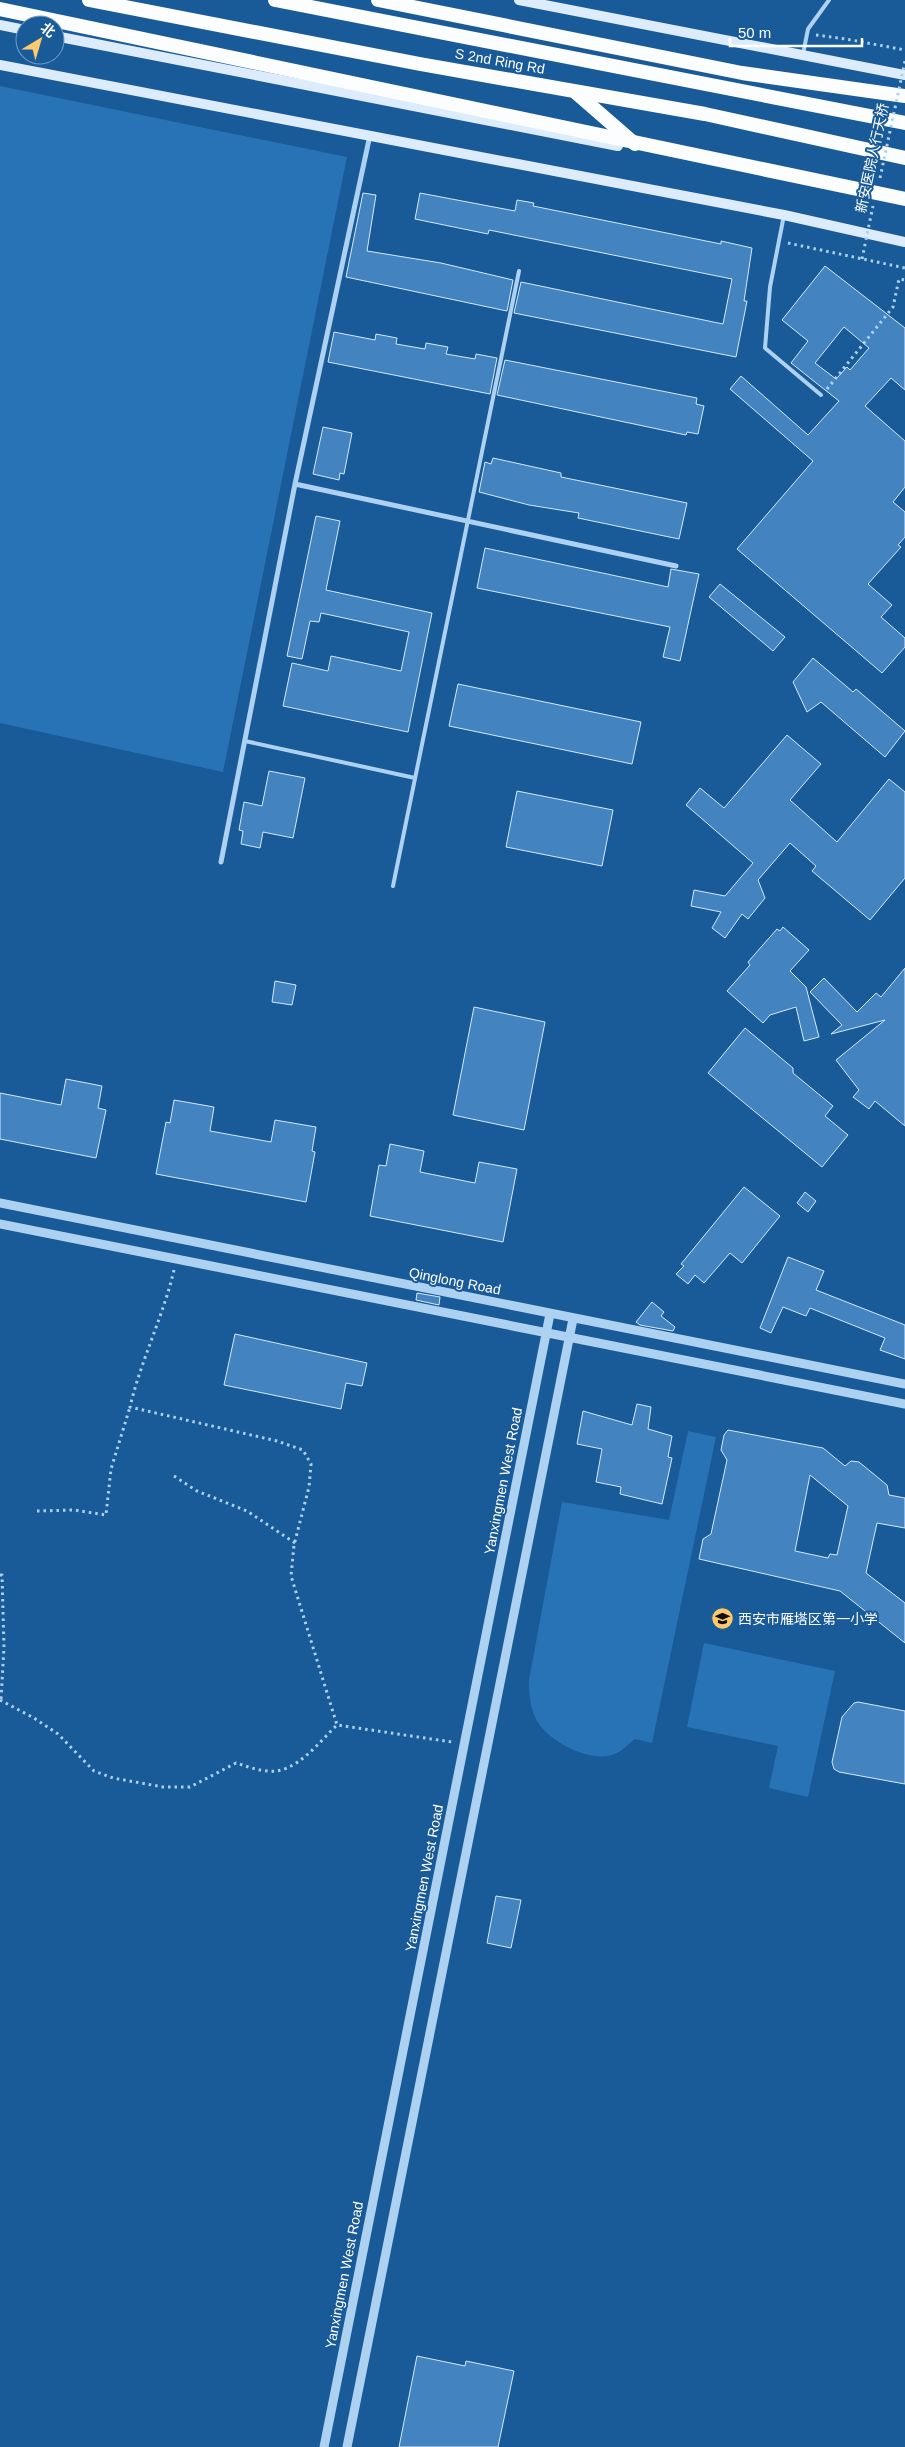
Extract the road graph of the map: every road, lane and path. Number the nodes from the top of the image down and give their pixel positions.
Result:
1 (89, 0) edge
2 (275, 0) edge
3 (378, 0) edge
4 (519, 0) edge
5 (829, 0) edge
6 (0, 9) edge
7 (0, 25) edge
8 (15, 28) edge
9 (65, 38) edge
10 (846, 38) dead end
11 (905, 50) edge
12 (803, 56) junction
13 (905, 61) edge
14 (0, 65) edge
15 (905, 75) edge
16 (573, 90) junction
17 (905, 96) edge
18 (905, 123) edge
19 (370, 135) junction
20 (641, 150) junction
21 (905, 158) edge
22 (878, 184) dead end
23 (905, 201) edge
24 (874, 202) dead end
25 (784, 215) junction
26 (779, 241) junction
27 (905, 242) edge
28 (862, 259) junction
29 (905, 268) edge
30 (519, 271) dead end
31 (905, 280) edge
32 (822, 395) joint
33 (295, 484) junction
34 (467, 521) junction
35 (676, 566) dead end
36 (245, 741) junction
37 (415, 778) junction
38 (221, 862) dead end
39 (392, 886) dead end
40 (0, 1203) edge
41 (0, 1224) edge
42 (177, 1259) junction
43 (550, 1314) junction
44 (573, 1319) junction
45 (546, 1332) junction
46 (569, 1337) junction
47 (905, 1384) edge
48 (905, 1404) edge
49 (130, 1406) junction
50 (174, 1476) dead end
51 (37, 1511) dead end
52 (295, 1542) junction
53 (0, 1575) edge
54 (1, 1700) edge
55 (337, 1726) junction
56 (465, 1744) junction
57 (324, 2447) edge
58 (346, 2447) edge

1 - 16 highway, S 2nd Ring Rd
2 - 18 highway, S 2nd Ring Rd
3 - 17 highway
4 - 12 main road
5 - 12 lane
6 - 23 highway, bridge
7 - 8 main road
9 - 20 main road
10 - 11 path
12 - 15 main road
13 - 22 path, 新安医院人行天桥, bridge
14 - 19 main road
16 - 20 highway
16 - 21 highway, S 2nd Ring Rd
19 - 25 main road
19 - 33 street
20 - 23 main road
24 - 28 path, 新安医院人行天桥, bridge
25 - 26 lane
25 - 27 main road
26 - 28 path
26 - 32 lane
28 - 29 path
30 - 34 lane
31 - 32 path
33 - 34 street
33 - 36 street
34 - 35 street
34 - 37 lane
36 - 37 lane
36 - 38 street
37 - 39 lane
40 - 43 street, Qinglong Road
41 - 42 street
42 - 45 street
42 - 49 path
43 - 44 street, Qinglong Road
43 - 45 street, Yanxingmen West Road
44 - 46 street
44 - 47 street, Qinglong Road
45 - 46 street
45 - 56 street, Yanxingmen West Road
46 - 48 street
46 - 58 street
49 - 51 path
49 - 52 path
50 - 52 path
52 - 55 path
53 - 54 path
54 - 55 path
55 - 56 path
56 - 57 street, Yanxingmen West Road

